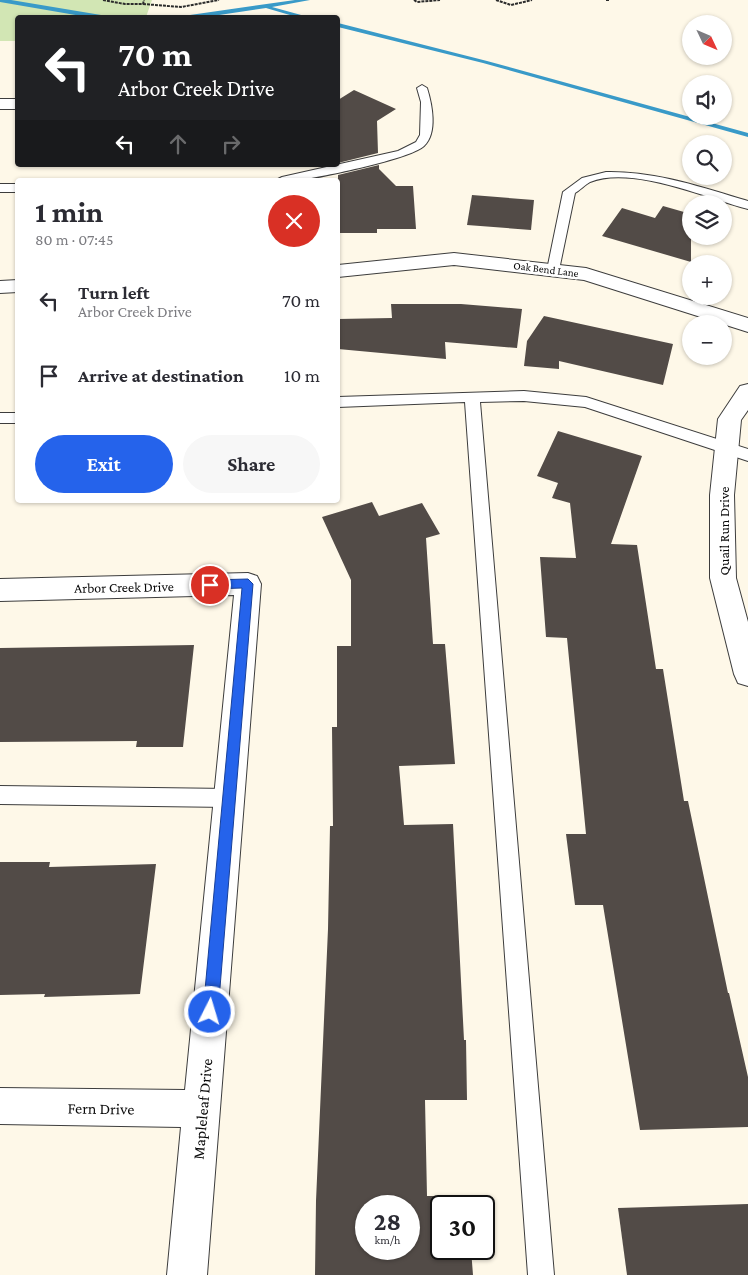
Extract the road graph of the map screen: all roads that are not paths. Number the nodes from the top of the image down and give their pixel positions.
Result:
1 (422, 88) dead end
2 (0, 104) edge
3 (15, 104) edge
4 (291, 178) edge
5 (0, 188) edge
6 (15, 188) edge
7 (748, 205) edge
8 (554, 270) junction
9 (340, 271) edge
10 (15, 286) edge
11 (0, 287) edge
12 (748, 325) edge
13 (748, 392) edge
14 (472, 397) junction
15 (340, 402) edge
16 (0, 418) edge
17 (15, 418) edge
18 (738, 451) edge
19 (248, 584) joint
20 (0, 590) edge
21 (748, 674) edge
22 (0, 795) edge
23 (229, 798) junction
24 (0, 1106) edge
25 (202, 1110) junction
26 (187, 1275) edge
27 (541, 1275) edge

1 - 4 lane
2 - 3 street
5 - 6 lane
7 - 8 lane
8 - 9 street, Oak Bend Lane
8 - 12 street, Oak Bend Lane
10 - 11 street
13 - 18 street, Quail Run Drive
14 - 15 lane
14 - 18 lane
14 - 27 lane
16 - 17 lane
18 - 21 street, Quail Run Drive
19 - 20 street, Arbor Creek Drive
19 - 23 street, Mapleleaf Drive
22 - 23 lane
23 - 25 street, Mapleleaf Drive
24 - 25 street, Fern Drive
25 - 26 street, Mapleleaf Drive

